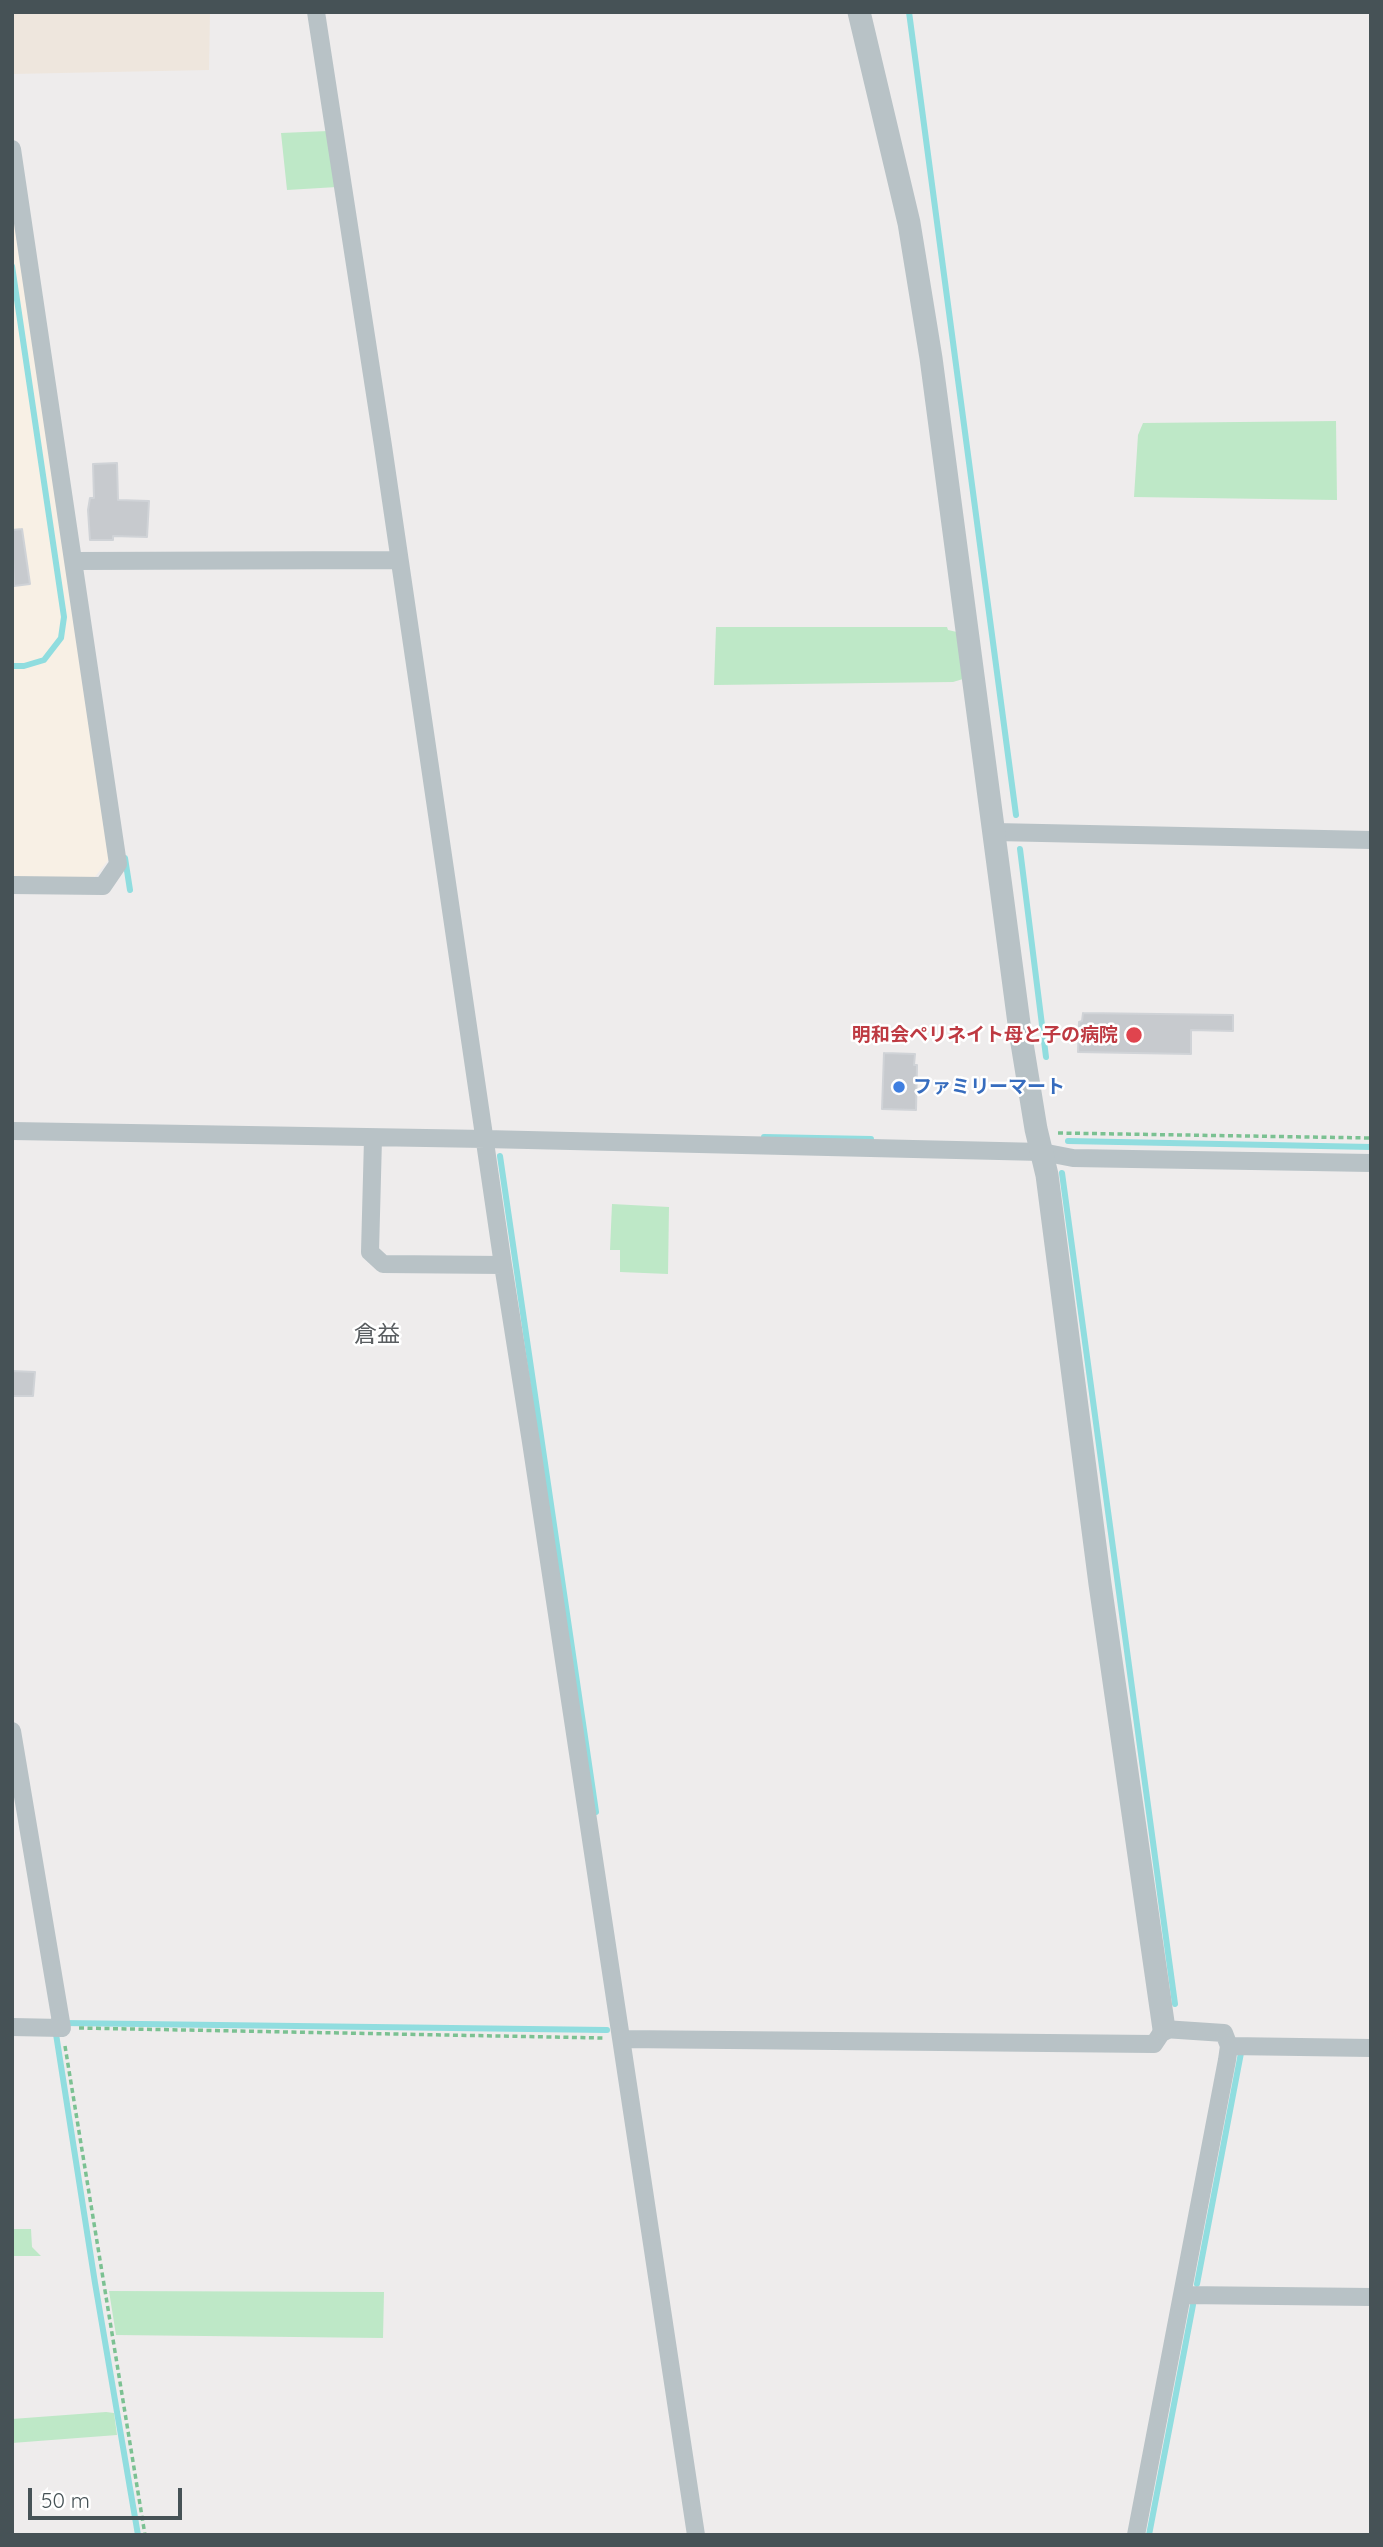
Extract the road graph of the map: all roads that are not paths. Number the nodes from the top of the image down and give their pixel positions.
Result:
1 (316, 12) edge
2 (859, 12) edge
3 (12, 149) edge
4 (74, 561) junction
5 (398, 561) junction
6 (995, 832) junction
7 (1371, 840) edge
8 (12, 885) edge
9 (12, 1132) edge
10 (484, 1134) junction
11 (373, 1139) junction
12 (1047, 1142) junction
13 (1371, 1163) edge
14 (502, 1265) junction
15 (12, 1731) edge
16 (12, 2027) edge
17 (1164, 2029) junction
18 (622, 2039) junction
19 (1229, 2046) junction
20 (1371, 2048) edge
21 (1183, 2295) junction
22 (1371, 2297) edge
23 (696, 2535) edge
24 (1136, 2535) edge

1 - 5 street
2 - 6 street
3 - 4 street
4 - 5 street
4 - 8 street
5 - 10 street
6 - 7 street
6 - 12 street
9 - 11 street
10 - 11 street
10 - 12 street
10 - 14 street
11 - 14 street
12 - 13 street
12 - 17 street
14 - 18 street
15 - 16 street
17 - 18 street
17 - 19 street
18 - 23 street
19 - 20 street
19 - 21 street
21 - 22 street
21 - 24 street

